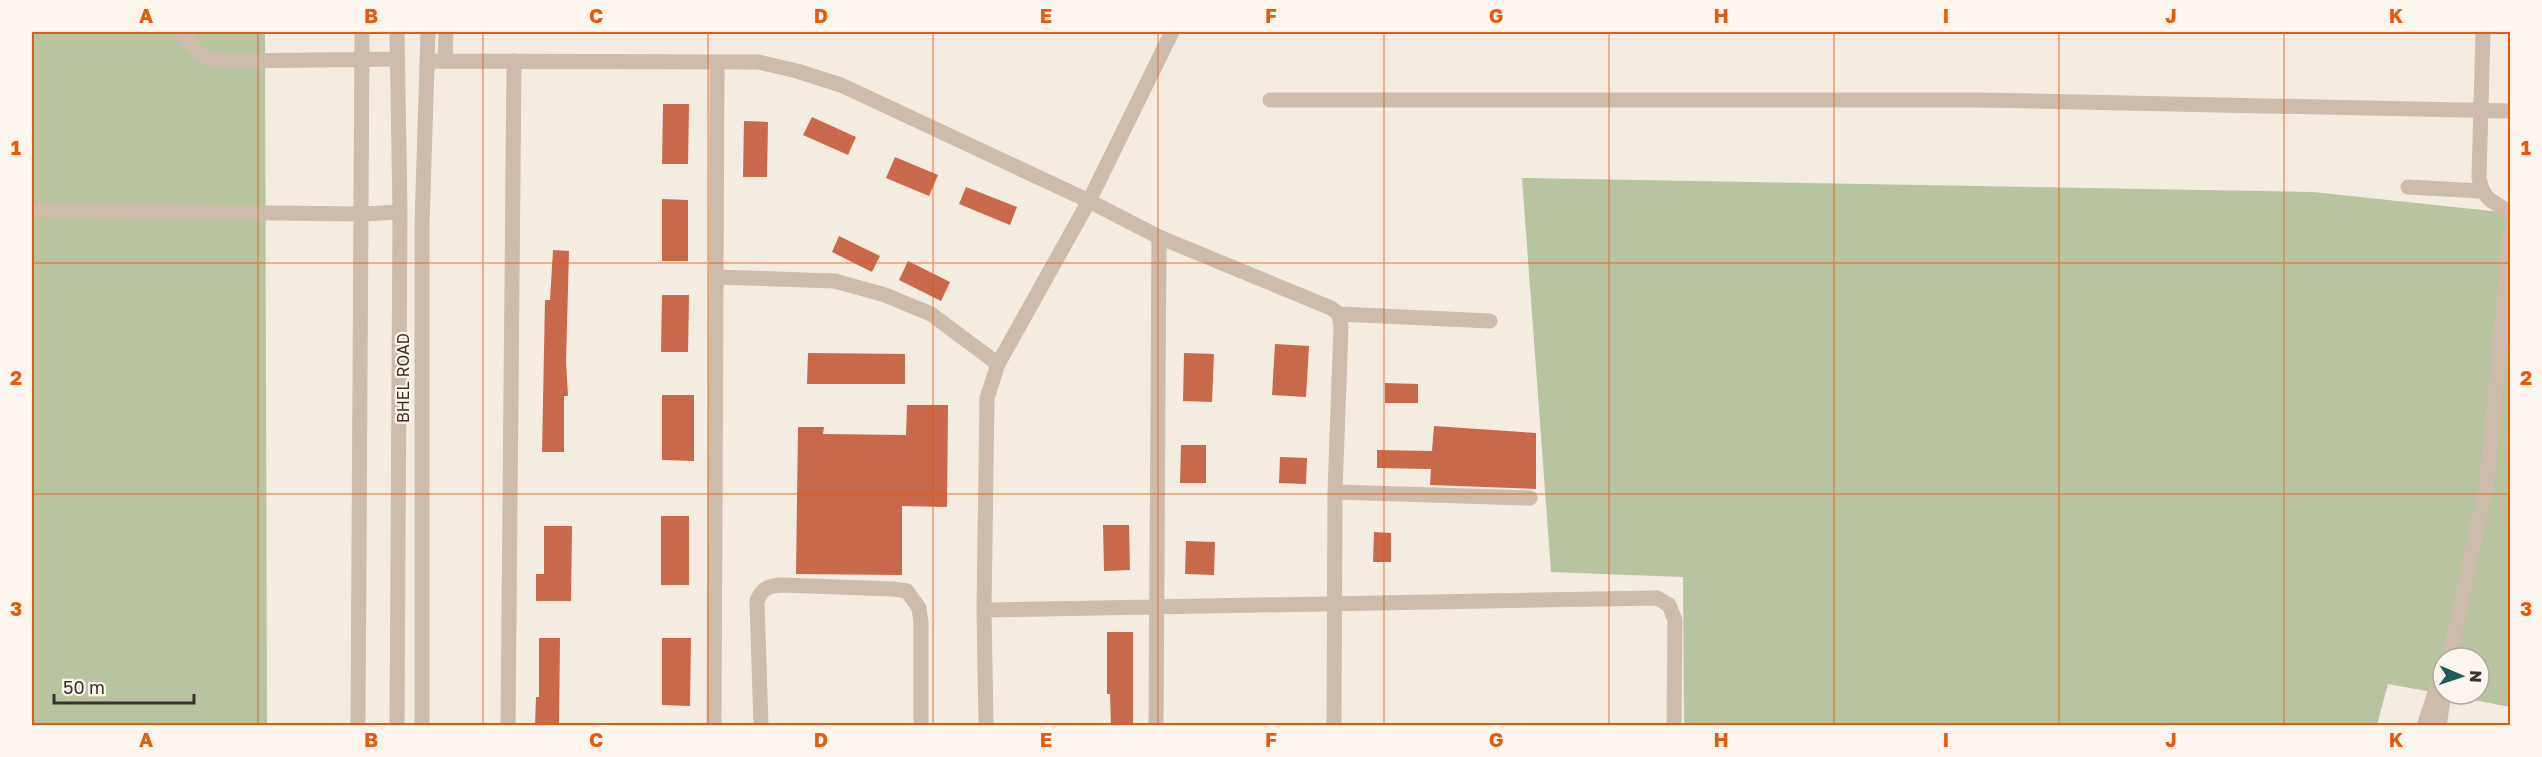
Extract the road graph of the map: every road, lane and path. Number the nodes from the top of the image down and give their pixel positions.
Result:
1 (182, 32) edge
2 (362, 32) edge
3 (397, 32) edge
4 (428, 32) edge
5 (446, 32) edge
6 (1172, 32) edge
7 (2483, 32) edge
8 (398, 59) junction
9 (362, 60) junction
10 (427, 61) junction
11 (445, 61) junction
12 (514, 61) junction
13 (717, 63) junction
14 (1270, 100) dead end
15 (2482, 109) junction
16 (2511, 111) edge
17 (2409, 187) dead end
18 (2481, 191) junction
19 (1089, 201) junction
20 (32, 210) edge
21 (400, 212) junction
22 (2511, 212) edge
23 (362, 214) junction
24 (2511, 232) edge
25 (1159, 237) junction
26 (716, 277) junction
27 (1339, 315) junction
28 (1490, 321) dead end
29 (998, 364) junction
30 (1335, 492) junction
31 (1530, 498) dead end
32 (1334, 603) junction
33 (1156, 608) junction
34 (984, 610) junction
35 (2451, 646) edge
36 (2431, 705) edge
37 (2442, 706) edge
38 (358, 726) edge
39 (397, 726) edge
40 (422, 726) edge
41 (508, 726) edge
42 (714, 726) edge
43 (761, 726) edge
44 (921, 726) edge
45 (986, 726) edge
46 (1156, 726) edge
47 (1334, 726) edge
48 (1674, 726) edge
49 (2424, 726) edge
50 (2439, 726) edge

1 - 9 street
2 - 9 street
3 - 8 street, BHEL ROAD
4 - 10 street, BHEL ROAD
5 - 11 street
6 - 19 street
7 - 15 street
8 - 9 street
8 - 21 street, BHEL ROAD
9 - 23 street
10 - 11 street
10 - 40 street, BHEL ROAD
11 - 12 street
12 - 13 street
12 - 41 street
13 - 19 street
13 - 26 street
14 - 15 street
15 - 16 street
15 - 18 street
17 - 18 street
18 - 22 street
19 - 25 street
19 - 29 street
20 - 23 street
21 - 23 street
21 - 39 street, BHEL ROAD
23 - 38 street
24 - 35 street
25 - 27 street
25 - 33 street
26 - 29 street
26 - 42 street
27 - 28 street
27 - 30 street
29 - 34 street
30 - 31 street
30 - 32 street
32 - 33 street
32 - 47 street
32 - 48 street
33 - 34 street
33 - 46 street
34 - 45 street
36 - 49 street
37 - 50 street
43 - 44 street

